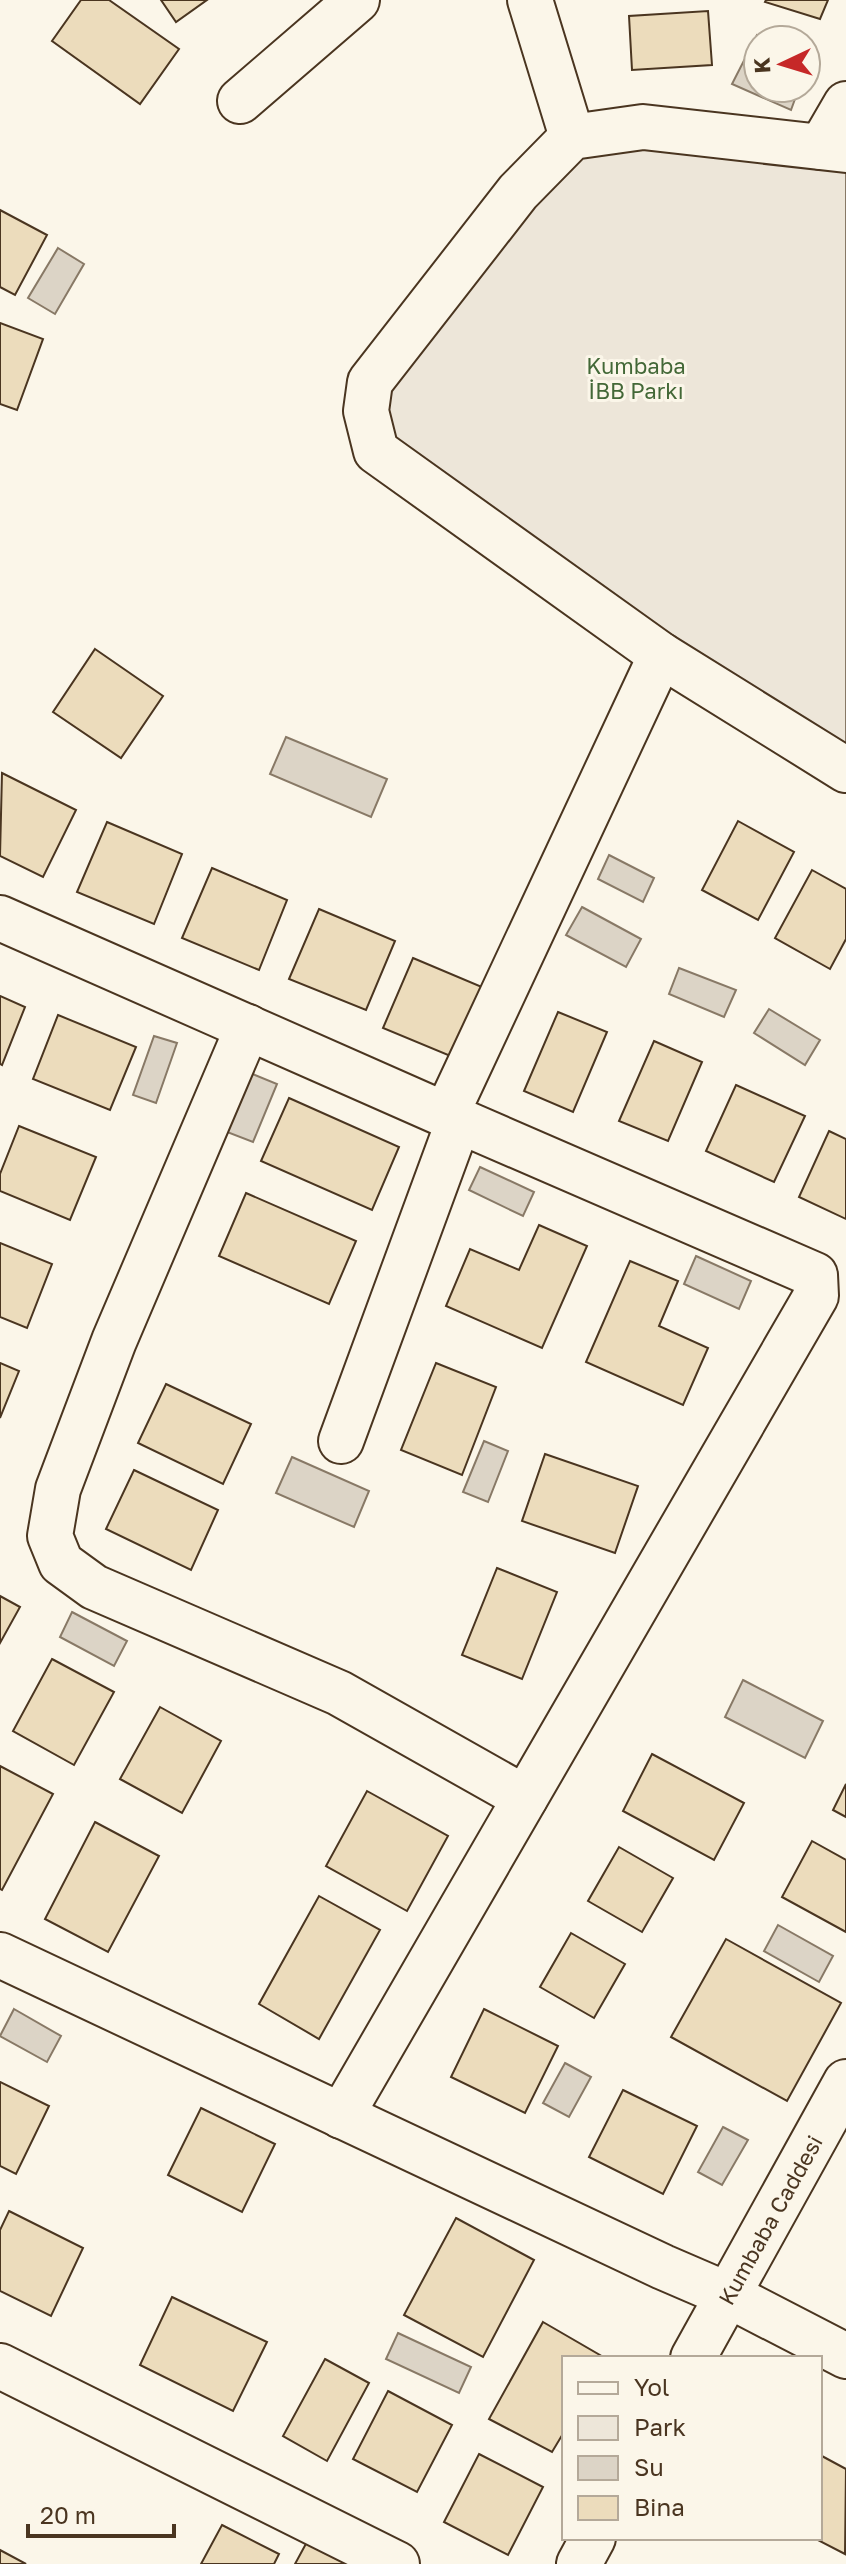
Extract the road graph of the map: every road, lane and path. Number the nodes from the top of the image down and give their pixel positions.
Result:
1 (357, 0) edge
2 (530, 0) edge
3 (240, 101) dead end
4 (846, 104) edge
5 (572, 137) junction
6 (834, 148) edge
7 (661, 655) junction
8 (846, 770) edge
9 (0, 918) edge
10 (248, 1027) junction
11 (453, 1118) junction
12 (341, 1441) dead end
13 (525, 1798) junction
14 (0, 1955) edge
15 (846, 2082) edge
16 (341, 2116) junction
17 (728, 2295) junction
18 (694, 2356) edge
19 (846, 2356) edge
20 (0, 2366) edge
21 (592, 2540) edge
22 (397, 2564) edge
23 (579, 2564) edge

1 - 3 street
2 - 5 street
4 - 6 street
5 - 6 street
5 - 7 street
7 - 8 street
7 - 11 street
9 - 10 street
10 - 11 street
10 - 13 street
11 - 12 street
11 - 13 street
13 - 16 street
14 - 16 street
15 - 17 street, Kumbaba Caddesi
16 - 17 street
17 - 18 street, Kumbaba Caddesi
17 - 19 street
20 - 22 street
21 - 23 street

